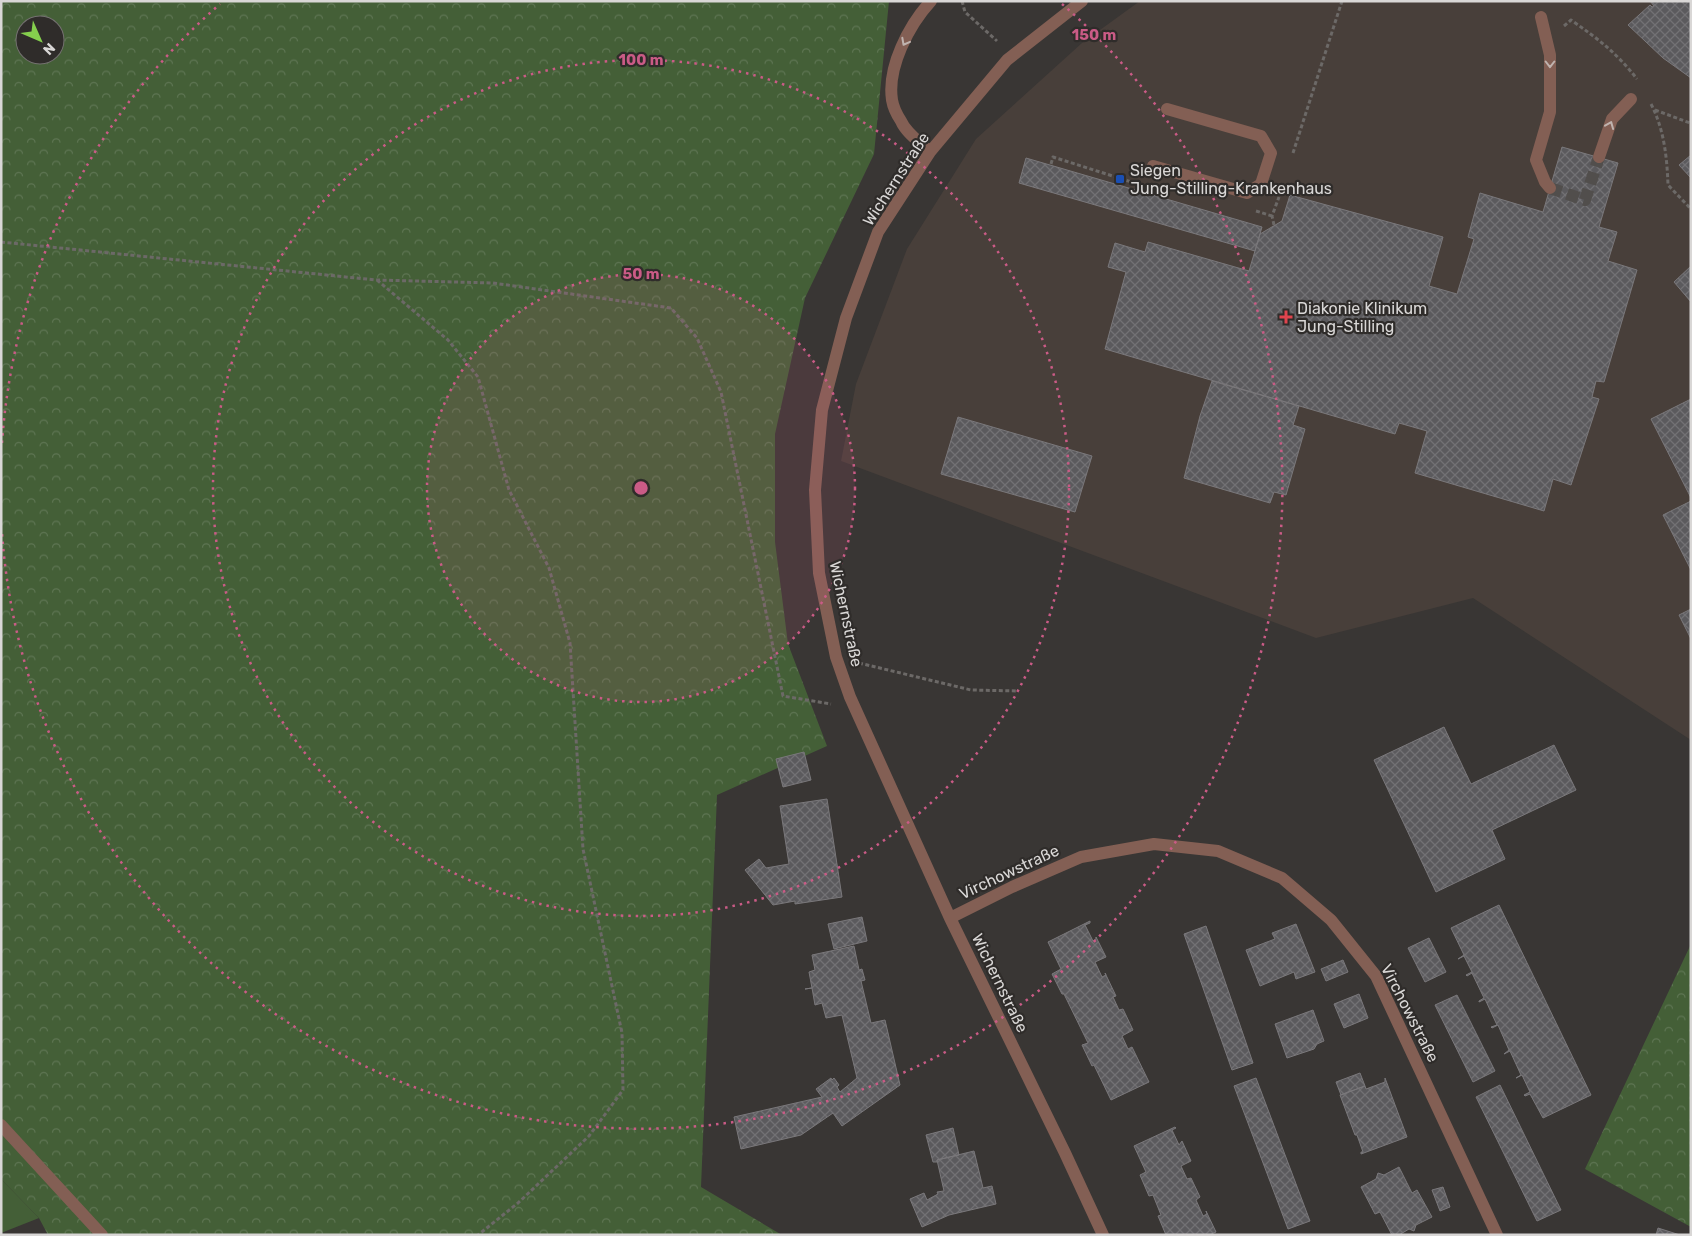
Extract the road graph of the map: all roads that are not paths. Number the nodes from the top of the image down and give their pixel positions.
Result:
1 (931, 1) edge
2 (1082, 1) edge
3 (1541, 16) dead end
4 (1631, 99) dead end
5 (1167, 108) dead end
6 (930, 152) junction
7 (1599, 158) tunnel mouth
8 (1153, 166) dead end
9 (1550, 188) tunnel mouth
10 (950, 918) junction
11 (1, 1125) edge
12 (102, 1235) edge
13 (1103, 1235) edge
14 (1498, 1235) edge

1 -> 6 street
2 - 6 street, Wichernstraße
3 -> 9 street
7 -> 4 street
5 - 8 street
6 - 10 street, Wichernstraße
10 - 13 street, Wichernstraße
10 - 14 street, Virchowstraße
11 - 12 street

